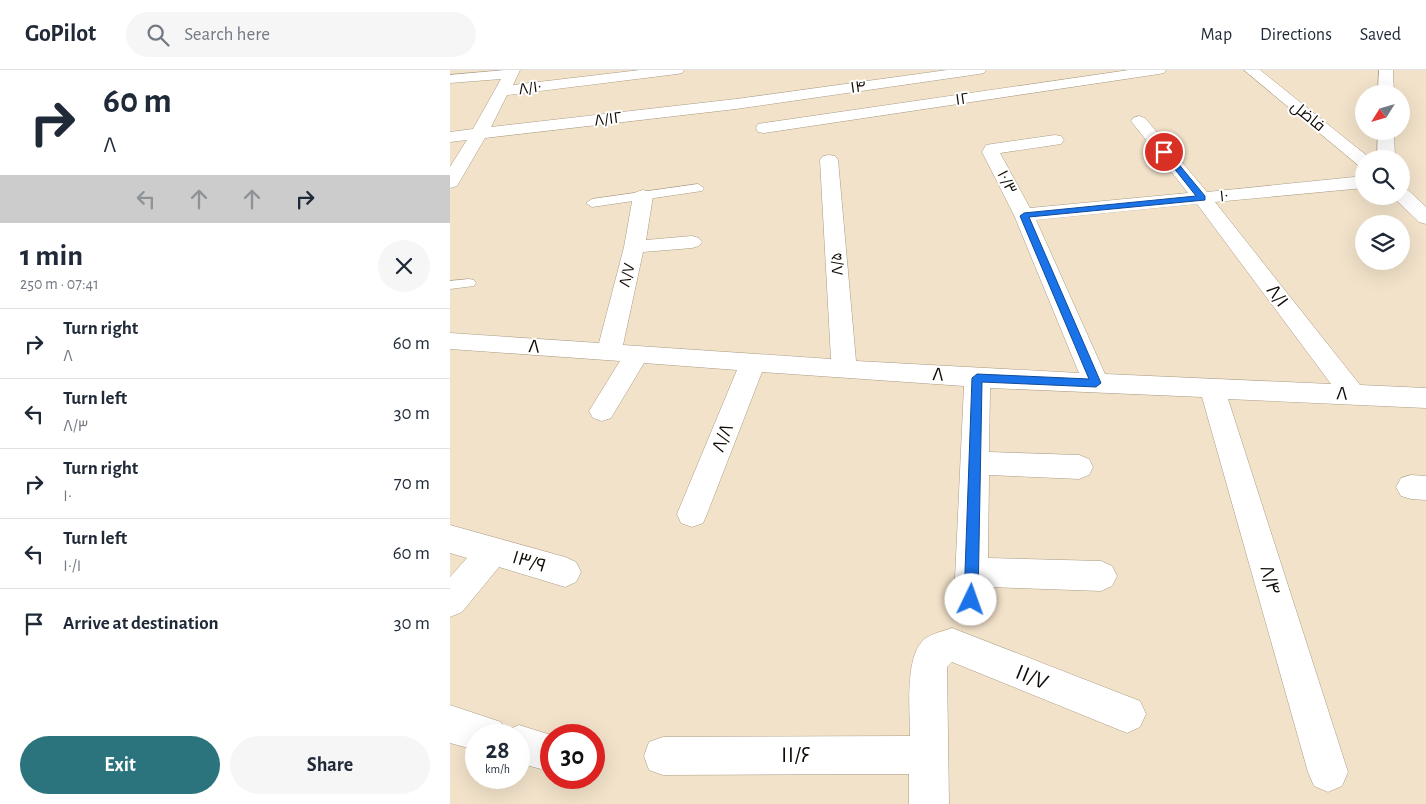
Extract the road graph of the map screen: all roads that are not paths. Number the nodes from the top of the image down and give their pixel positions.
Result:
1 (677, 70) edge
2 (979, 70) edge
3 (1159, 70) edge
4 (1251, 70) edge
5 (1386, 70) edge
6 (511, 72) edge
7 (450, 79) edge
8 (1386, 85) edge
9 (503, 91) junction
10 (736, 104) joint
11 (1140, 121) dead end
12 (764, 128) dead end
13 (479, 134) junction
14 (450, 137) edge
15 (1055, 140) dead end
16 (1355, 154) edge
17 (829, 160) dead end
18 (450, 182) edge
19 (1355, 183) edge
20 (698, 188) dead end
21 (643, 196) junction
22 (1202, 198) junction
23 (592, 203) dead end
24 (1410, 203) edge
25 (1024, 216) junction
26 (1426, 218) edge
27 (692, 242) dead end
28 (634, 246) junction
29 (469, 283) dead end
30 (450, 285) edge
31 (450, 341) edge
32 (609, 352) junction
33 (637, 354) junction
34 (753, 362) junction
35 (844, 369) junction
36 (977, 378) junction
37 (1096, 383) junction
38 (1212, 388) junction
39 (1352, 394) junction
40 (1426, 398) edge
41 (602, 412) dead end
42 (976, 463) junction
43 (1079, 468) dead end
44 (692, 514) dead end
45 (450, 539) edge
46 (493, 551) junction
47 (565, 572) dead end
48 (1101, 576) dead end
49 (450, 601) edge
50 (1127, 714) dead end
51 (450, 724) edge
52 (465, 728) edge
53 (929, 755) junction
54 (663, 756) dead end
55 (1328, 772) dead end
56 (929, 804) edge

1 - 9 street, ۸/۱۰
2 - 10 street, ۱۴
3 - 12 street, ۱۲
4 - 16 street, فاضل
5 - 8 street
6 - 7 street
6 - 9 street
9 - 13 street
10 - 13 street, ۸/۱۲
11 - 22 street, ۸/۱
13 - 14 street, ۸/۱۲
13 - 18 street
15 - 25 street, ۱۰/۳
17 - 35 street, ۸/۵
19 - 22 street, ۱۰
20 - 21 lane
21 - 23 lane
21 - 28 street, ۸/۷
22 - 25 street, ۱۰
22 - 39 street, ۸/۱
24 - 26 street
25 - 37 street, ۱۰/۳
27 - 28 street
28 - 32 street, ۸/۷
29 - 30 lane
31 - 32 street, ۸
32 - 33 street, ۸
33 - 34 street, ۸
33 - 41 street
34 - 35 street, ۸
34 - 44 street, ۸/۸
35 - 36 street, ۸
36 - 37 street, ۸
36 - 42 street
37 - 38 street, ۸
38 - 39 street, ۸
38 - 55 street, ۸/۴
39 - 40 street, ۸
42 - 43 street
42 - 48 street
45 - 46 street, ۱۳/۹
46 - 47 street, ۱۳/۹
46 - 49 street
50 - 53 street, ۱۱/۷
51 - 52 street
53 - 54 street, ۱۱/۶
53 - 56 street

